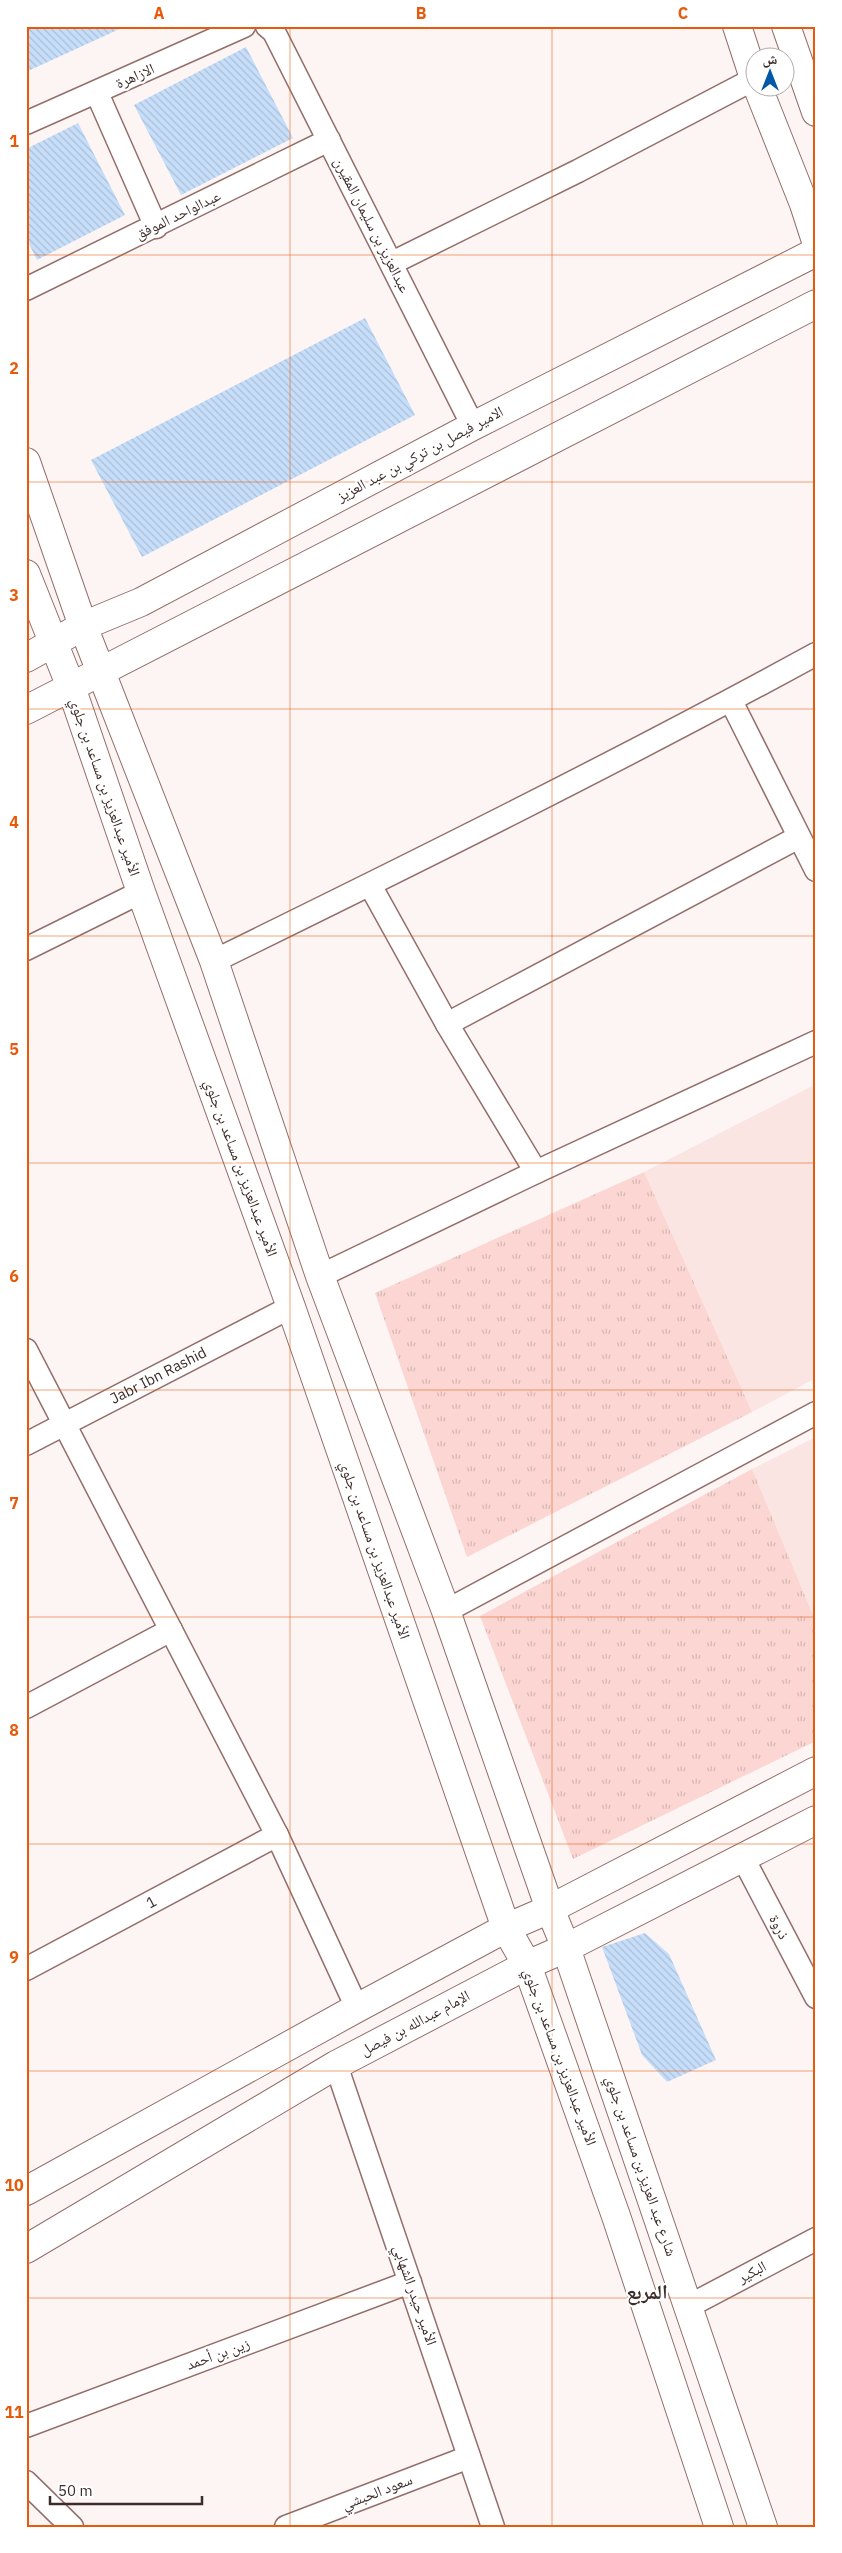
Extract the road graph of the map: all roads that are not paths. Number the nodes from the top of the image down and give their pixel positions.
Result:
1 (244, 26) edge
2 (737, 26) edge
3 (786, 26) edge
4 (275, 28) edge
5 (744, 48) edge
6 (744, 83) edge
7 (97, 93) junction
8 (762, 98) edge
9 (816, 112) edge
10 (26, 123) edge
11 (329, 140) junction
12 (156, 227) junction
13 (816, 241) edge
14 (816, 252) edge
15 (392, 263) junction
16 (26, 289) edge
17 (816, 304) edge
18 (473, 426) junction
19 (26, 462) edge
20 (26, 574) edge
21 (83, 626) junction
22 (53, 644) junction
23 (816, 654) edge
24 (26, 658) edge
25 (102, 671) junction
26 (71, 687) junction
27 (730, 701) junction
28 (26, 710) edge
29 (799, 837) junction
30 (816, 870) edge
31 (370, 885) junction
32 (141, 892) junction
33 (26, 949) edge
34 (214, 961) junction
35 (447, 1024) junction
36 (816, 1042) edge
37 (536, 1172) junction
38 (320, 1276) junction
39 (291, 1307) junction
40 (26, 1350) edge
41 (816, 1413) edge
42 (65, 1424) junction
43 (26, 1444) edge
44 (446, 1611) junction
45 (171, 1630) junction
46 (26, 1707) edge
47 (816, 1771) edge
48 (816, 1820) edge
49 (277, 1835) junction
50 (743, 1858) junction
51 (550, 1909) junction
52 (506, 1928) junction
53 (566, 1948) junction
54 (528, 1965) junction
55 (26, 1969) edge
56 (816, 1997) edge
57 (357, 2008) junction
58 (336, 2064) junction
59 (26, 2190) edge
60 (816, 2239) edge
61 (26, 2249) edge
62 (410, 2282) junction
63 (689, 2306) junction
64 (26, 2426) edge
65 (469, 2458) junction
66 (26, 2482) edge
67 (72, 2527) edge
68 (286, 2527) edge
69 (493, 2527) edge
70 (719, 2527) edge
71 (763, 2527) edge

1 - 7 street, الازاهرة
2 - 5 main road
3 - 9 main road
4 - 11 street, عبدالعزيز بن سليمان المقيرن
6 - 15 street
7 - 10 street, الازاهرة
7 - 12 street
8 - 13 main road
11 - 12 street, عبدالواحد الموفق
11 - 15 street, عبدالعزيز بن سليمان المقيرن
12 - 16 street, عبدالواحد الموفق
14 - 18 main road, الامير فيصل بن تركي بن عبد العزيز
15 - 18 street, عبدالعزيز بن سليمان المقيرن
17 - 25 main road
18 - 21 main road, الامير فيصل بن تركي بن عبد العزيز
19 - 21 main road
20 - 22 main road, الأمير عبدالعزيز بن مساعد بن جلوي
21 - 22 main road, الامير فيصل بن تركي بن عبد العزيز
21 - 25 main road
22 - 24 main road, الامير فيصل بن تركي بن عبد العزيز
22 - 26 main road, الأمير عبدالعزيز بن مساعد بن جلوي
23 - 27 street
25 - 26 main road
25 - 34 main road
26 - 28 main road
26 - 32 main road, الأمير عبدالعزيز بن مساعد بن جلوي
27 - 29 street
27 - 31 street
29 - 30 street
29 - 35 street
31 - 34 street
31 - 35 street
32 - 33 street
32 - 39 main road, الأمير عبدالعزيز بن مساعد بن جلوي
34 - 38 main road
35 - 37 street
36 - 37 street
37 - 38 street
38 - 44 main road
39 - 42 street, Jabr Ibn Rashid
39 - 52 main road, الأمير عبدالعزيز بن مساعد بن جلوي
40 - 42 street
41 - 44 street
42 - 43 street, Jabr Ibn Rashid
42 - 45 street
44 - 51 main road
45 - 46 street
45 - 49 street
47 - 51 main road
48 - 50 main road, الإمام عبدالله بن فيصل
49 - 55 street, 1
49 - 57 street
50 - 53 main road, الإمام عبدالله بن فيصل
50 - 56 street, ذروة
51 - 52 main road
51 - 53 main road
52 - 54 main road, الأمير عبدالعزيز بن مساعد بن جلوي
52 - 57 main road
53 - 54 main road, الإمام عبدالله بن فيصل
53 - 63 main road, شارع عبد العزيز بن مساعد بن جلوي
54 - 58 main road, الإمام عبدالله بن فيصل
54 - 70 main road, الأمير عبدالعزيز بن مساعد بن جلوي
57 - 59 main road
58 - 61 main road, الإمام عبدالله بن فيصل
58 - 62 street, الأمير حيدر الشهابي
60 - 63 street, البكير
62 - 64 street, زين بن أحمد
62 - 65 street, الأمير حيدر الشهابي
63 - 71 main road, شارع عبد العزيز بن مساعد بن جلوي
65 - 68 street, سعود الحبشي
65 - 69 street, الأمير حيدر الشهابي
66 - 67 street

